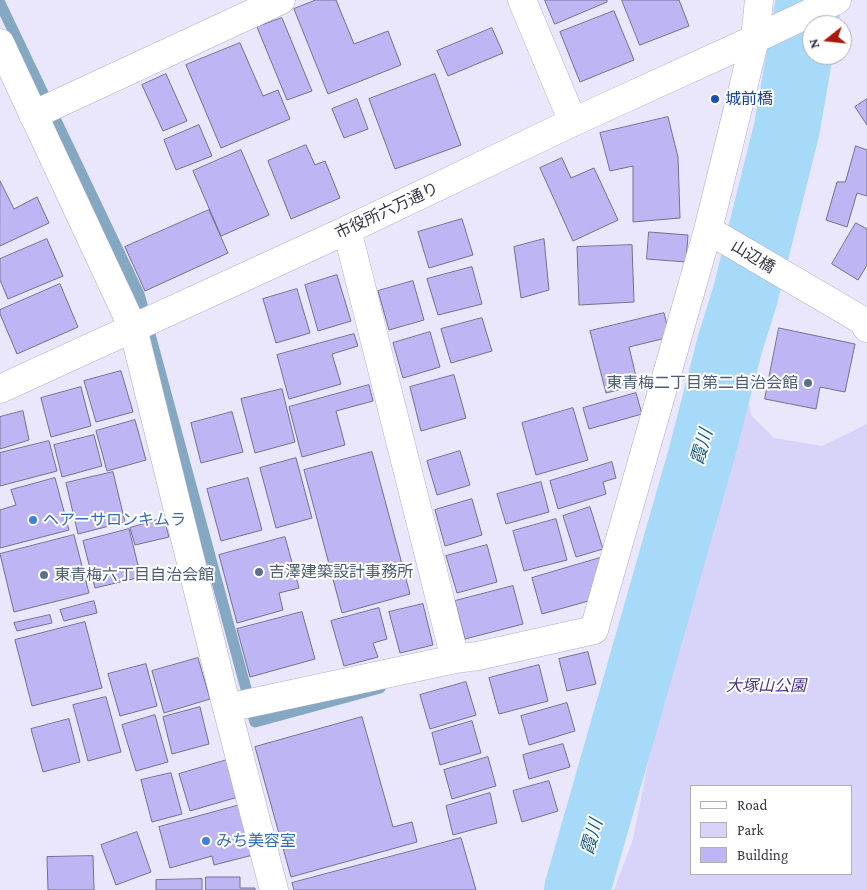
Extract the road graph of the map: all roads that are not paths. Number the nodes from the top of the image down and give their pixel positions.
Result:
1 (281, 0) edge
2 (522, 0) edge
3 (759, 0) edge
4 (837, 0) edge
5 (764, 35) junction
6 (0, 43) edge
7 (34, 114) junction
8 (573, 122) junction
9 (347, 230) junction
10 (715, 234) junction
11 (134, 328) junction
12 (867, 328) edge
13 (0, 389) edge
14 (455, 659) junction
15 (228, 708) junction
16 (274, 890) edge

1 - 7 street
2 - 8 street
3 - 5 street
4 - 5 street
5 - 8 street, 市役所六万通り
5 - 10 street
6 - 7 street
7 - 11 street
8 - 9 street, 市役所六万通り
9 - 11 street, 市役所六万通り
9 - 14 street
10 - 12 street, 山辺橋
10 - 14 street
11 - 13 street, 市役所六万通り
11 - 15 street
14 - 15 street
15 - 16 street

